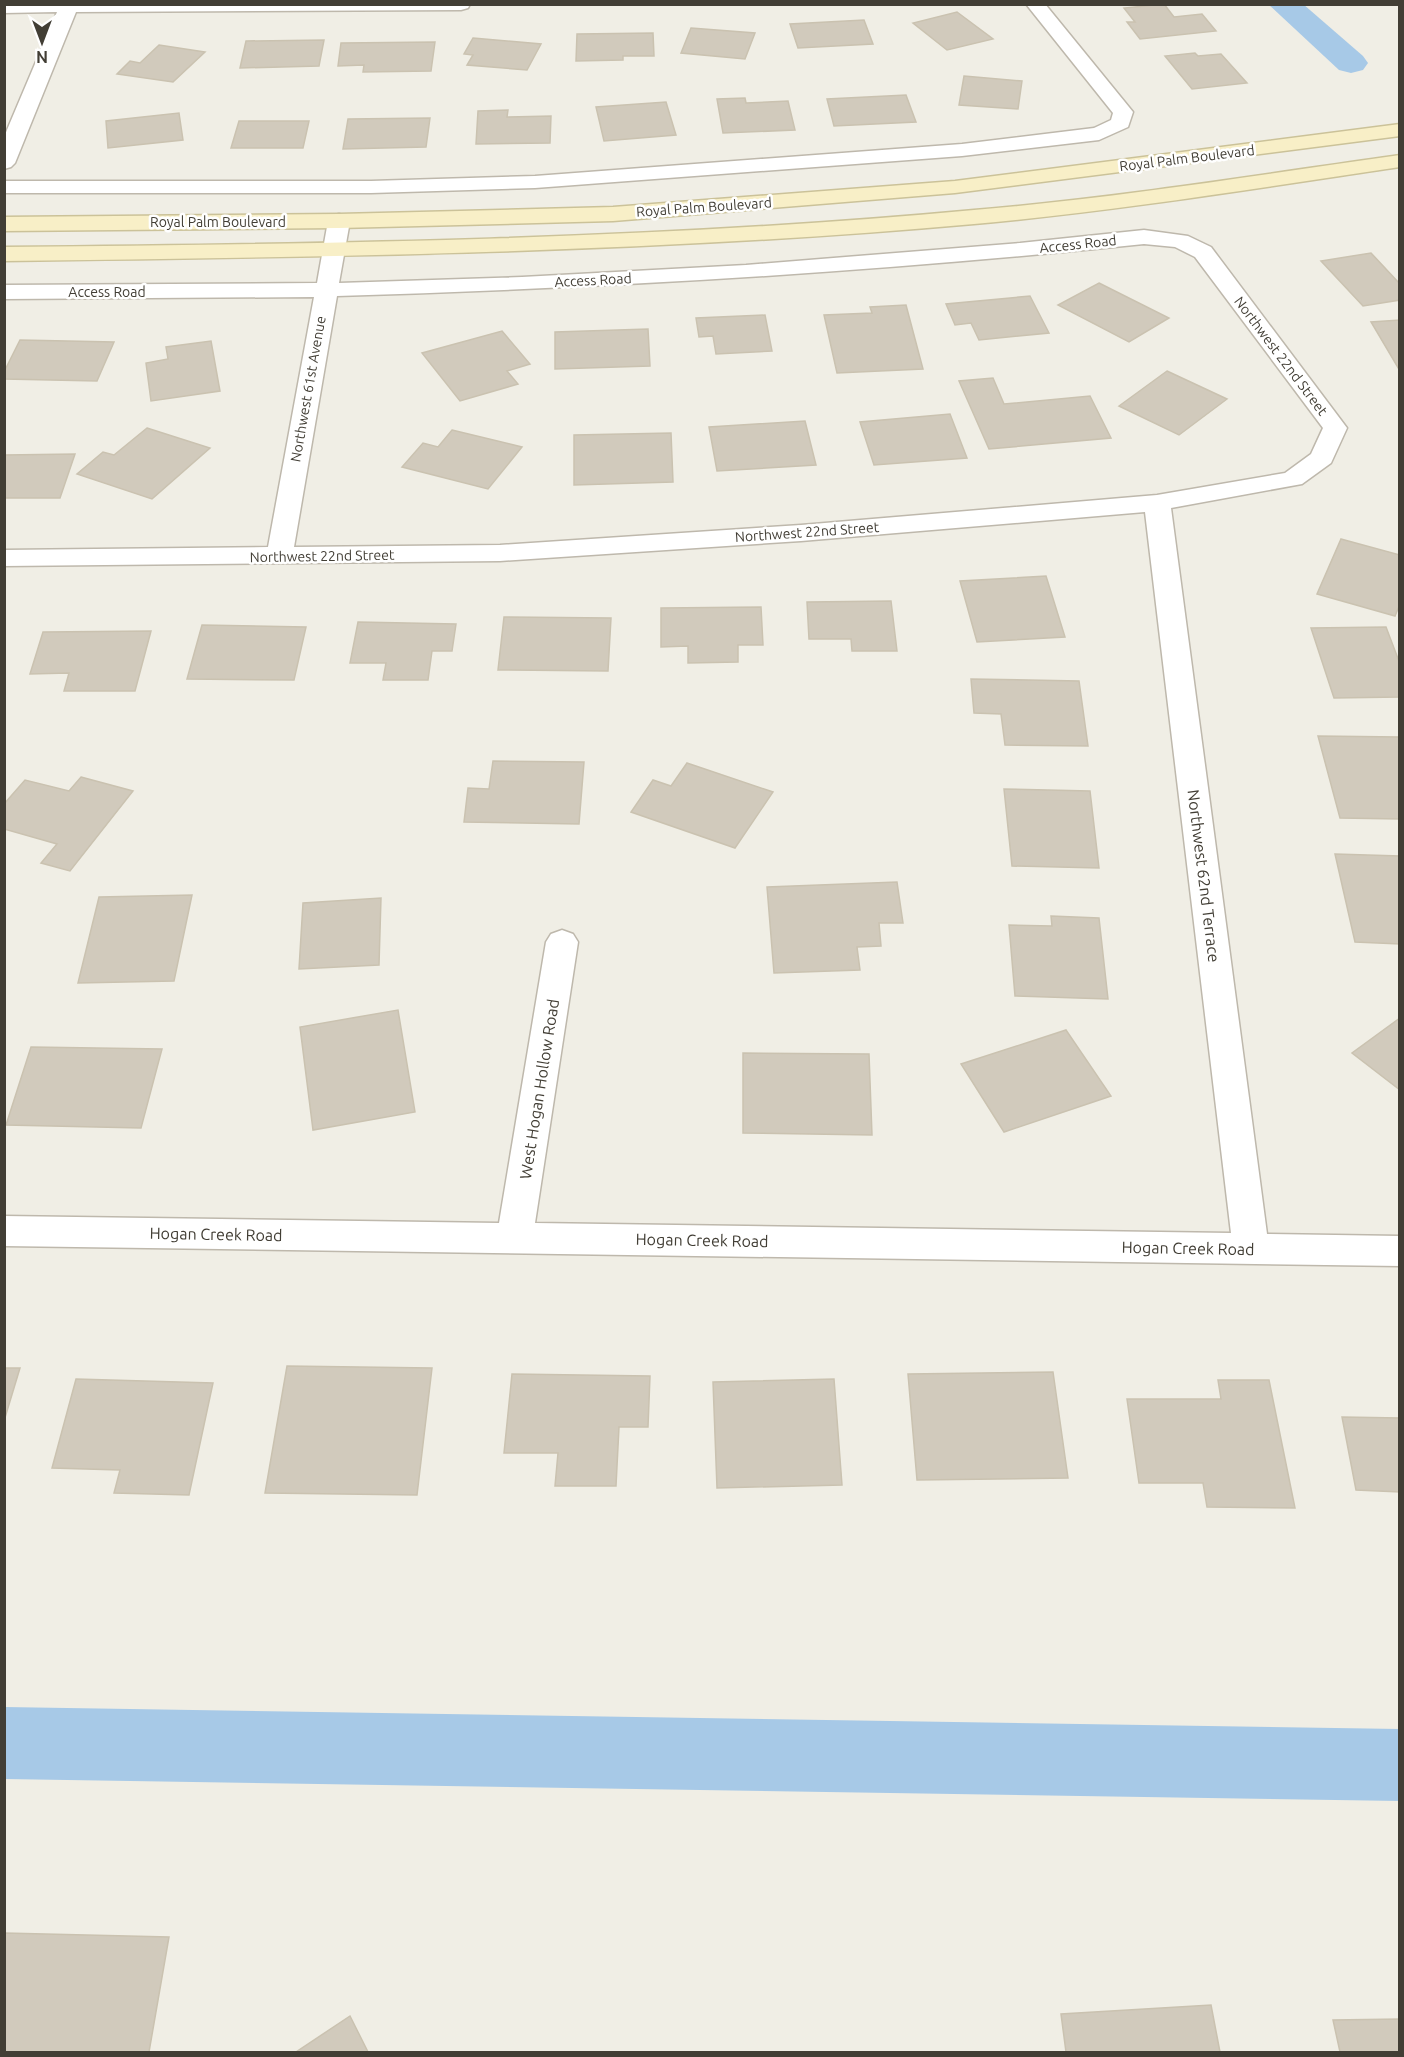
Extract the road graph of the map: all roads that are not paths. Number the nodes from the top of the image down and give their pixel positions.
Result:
1 (461, 4) edge
2 (1035, 4) edge
3 (70, 6) edge
4 (4, 7) edge
5 (1400, 130) edge
6 (1400, 161) edge
7 (4, 163) edge
8 (4, 188) edge
9 (339, 221) junction
10 (4, 224) edge
11 (1180, 241) joint
12 (333, 251) junction
13 (4, 254) edge
14 (326, 290) junction
15 (4, 292) edge
16 (1158, 503) junction
17 (279, 557) junction
18 (4, 558) edge
19 (562, 942) dead end
20 (4, 1231) edge
21 (515, 1237) junction
22 (1251, 1248) junction
23 (1400, 1251) edge

1 - 3 street
2 - 8 street
3 - 4 street
3 - 7 street
5 - 9 main road, Royal Palm Boulevard
6 - 12 main road, Royal Palm Boulevard
9 - 10 main road, Royal Palm Boulevard
9 - 12 street, Northwest 61st Avenue
11 - 14 street, Access Road
11 - 16 street, Northwest 22nd Street
12 - 13 main road, Royal Palm Boulevard
12 - 14 street, Northwest 61st Avenue
14 - 15 street, Access Road
14 - 17 street, Northwest 61st Avenue
16 - 17 street, Northwest 22nd Street
16 - 22 street, Northwest 62nd Terrace
17 - 18 street, Northwest 22nd Street
19 - 21 street, West Hogan Hollow Road
20 - 21 street, Hogan Creek Road
21 - 22 street, Hogan Creek Road
22 - 23 street, Hogan Creek Road

